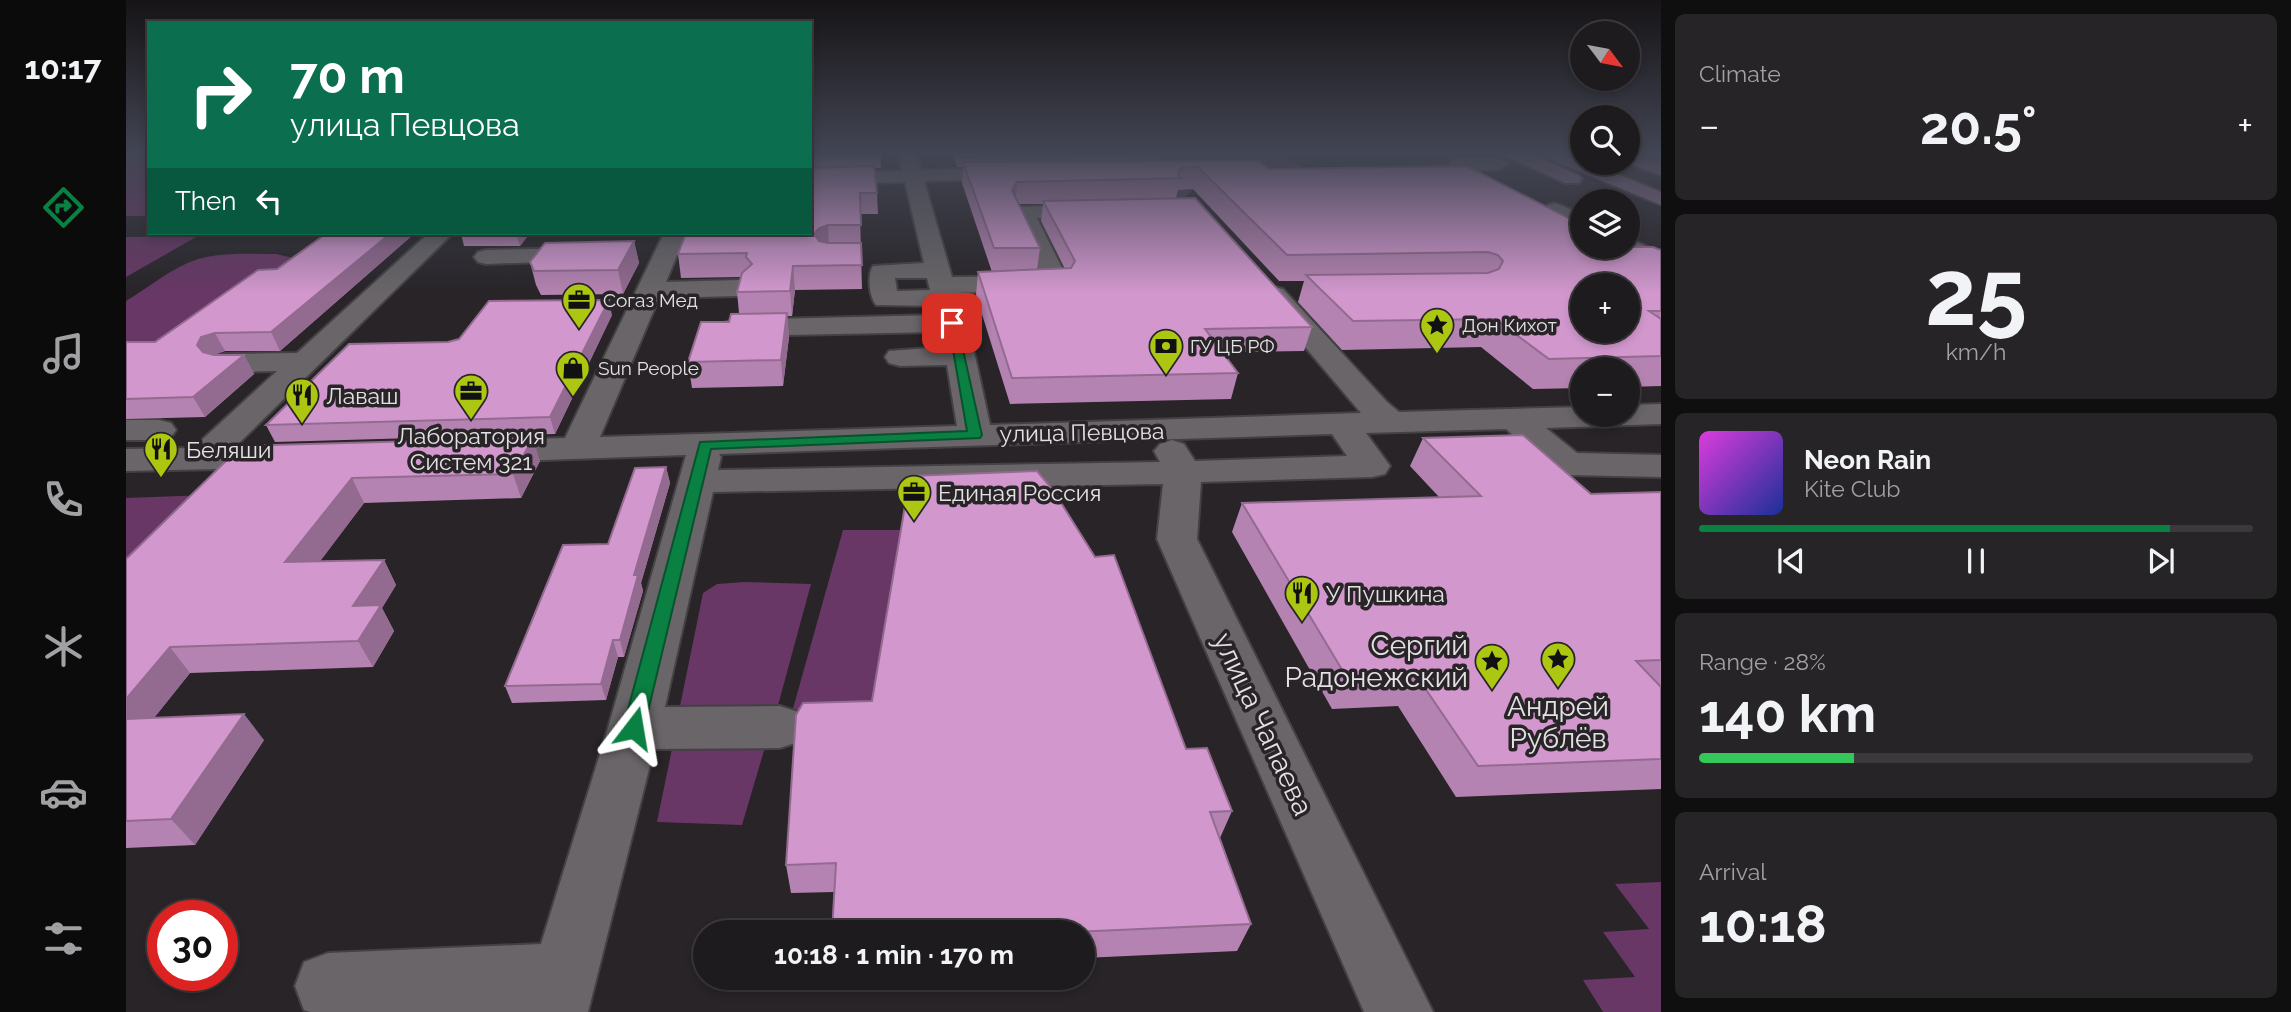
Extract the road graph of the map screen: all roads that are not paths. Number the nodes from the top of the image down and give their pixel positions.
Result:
1 (919, 200) edge
2 (1555, 209) edge
3 (1640, 210) edge
4 (1117, 211) edge
5 (1570, 216) edge
6 (1661, 220) edge
7 (445, 245) edge
8 (661, 247) edge
9 (1640, 251) edge
10 (615, 254) edge
11 (870, 256) dead end
12 (486, 257) dead end
13 (1661, 262) edge
14 (1253, 271) edge
15 (941, 286) junction
16 (738, 288) edge
17 (646, 297) junction
18 (611, 304) edge
19 (730, 328) edge
20 (363, 347) edge
21 (312, 355) junction
22 (960, 356) junction
23 (900, 357) dead end
24 (225, 363) edge
25 (1661, 414) edge
26 (1515, 418) junction
27 (1391, 422) junction
28 (1342, 424) junction
29 (975, 435) junction
30 (578, 448) junction
31 (453, 452) edge
32 (1172, 452) junction
33 (299, 456) edge
34 (202, 459) junction
35 (126, 460) edge
36 (701, 463) junction
37 (1661, 466) edge
38 (780, 727) dead end
39 (634, 728) junction
40 (328, 986) dead end
41 (559, 994) edge
42 (1399, 1012) edge

1 - 15 street
2 - 5 street
3 - 6 main road
4 - 15 street
7 - 21 street
8 - 17 street
9 - 13 street
10 - 12 street
11 - 15 street
14 - 27 street
15 - 19 street
15 - 22 street
16 - 17 street
17 - 18 street
17 - 30 street
20 - 21 street
21 - 24 street
21 - 34 street
22 - 23 street
22 - 29 street
25 - 26 street, улица Певцова
26 - 27 street, улица Певцова
26 - 37 street
27 - 28 street, улица Певцова
28 - 32 street, улица Певцова
28 - 32 street
29 - 32 street, улица Певцова
29 - 36 street, улица Певцова
30 - 31 street, улица Певцова
30 - 36 street, улица Певцова
32 - 36 street
32 - 42 street, улица Чапаева
33 - 34 street
34 - 35 street
36 - 39 street
38 - 39 street
39 - 41 street
40 - 41 street

